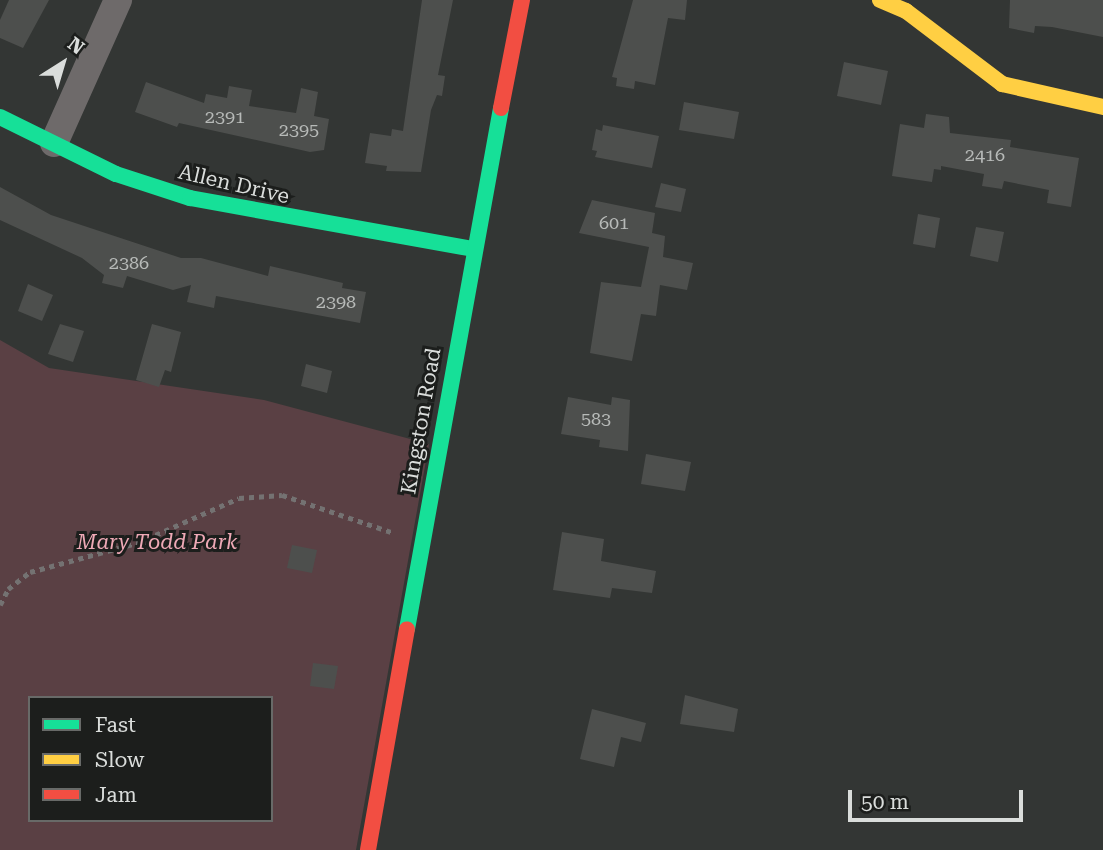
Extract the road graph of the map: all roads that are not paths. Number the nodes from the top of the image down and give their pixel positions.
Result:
1 (118, 0) edge
2 (522, 0) edge
3 (880, 0) edge
4 (1103, 107) edge
5 (0, 117) edge
6 (54, 143) junction
7 (473, 249) junction
8 (368, 850) edge

1 - 6 street
2 - 7 street, Kingston Road
3 - 4 street
5 - 6 street, Allen Drive
6 - 7 street, Allen Drive
7 - 8 street, Kingston Road

